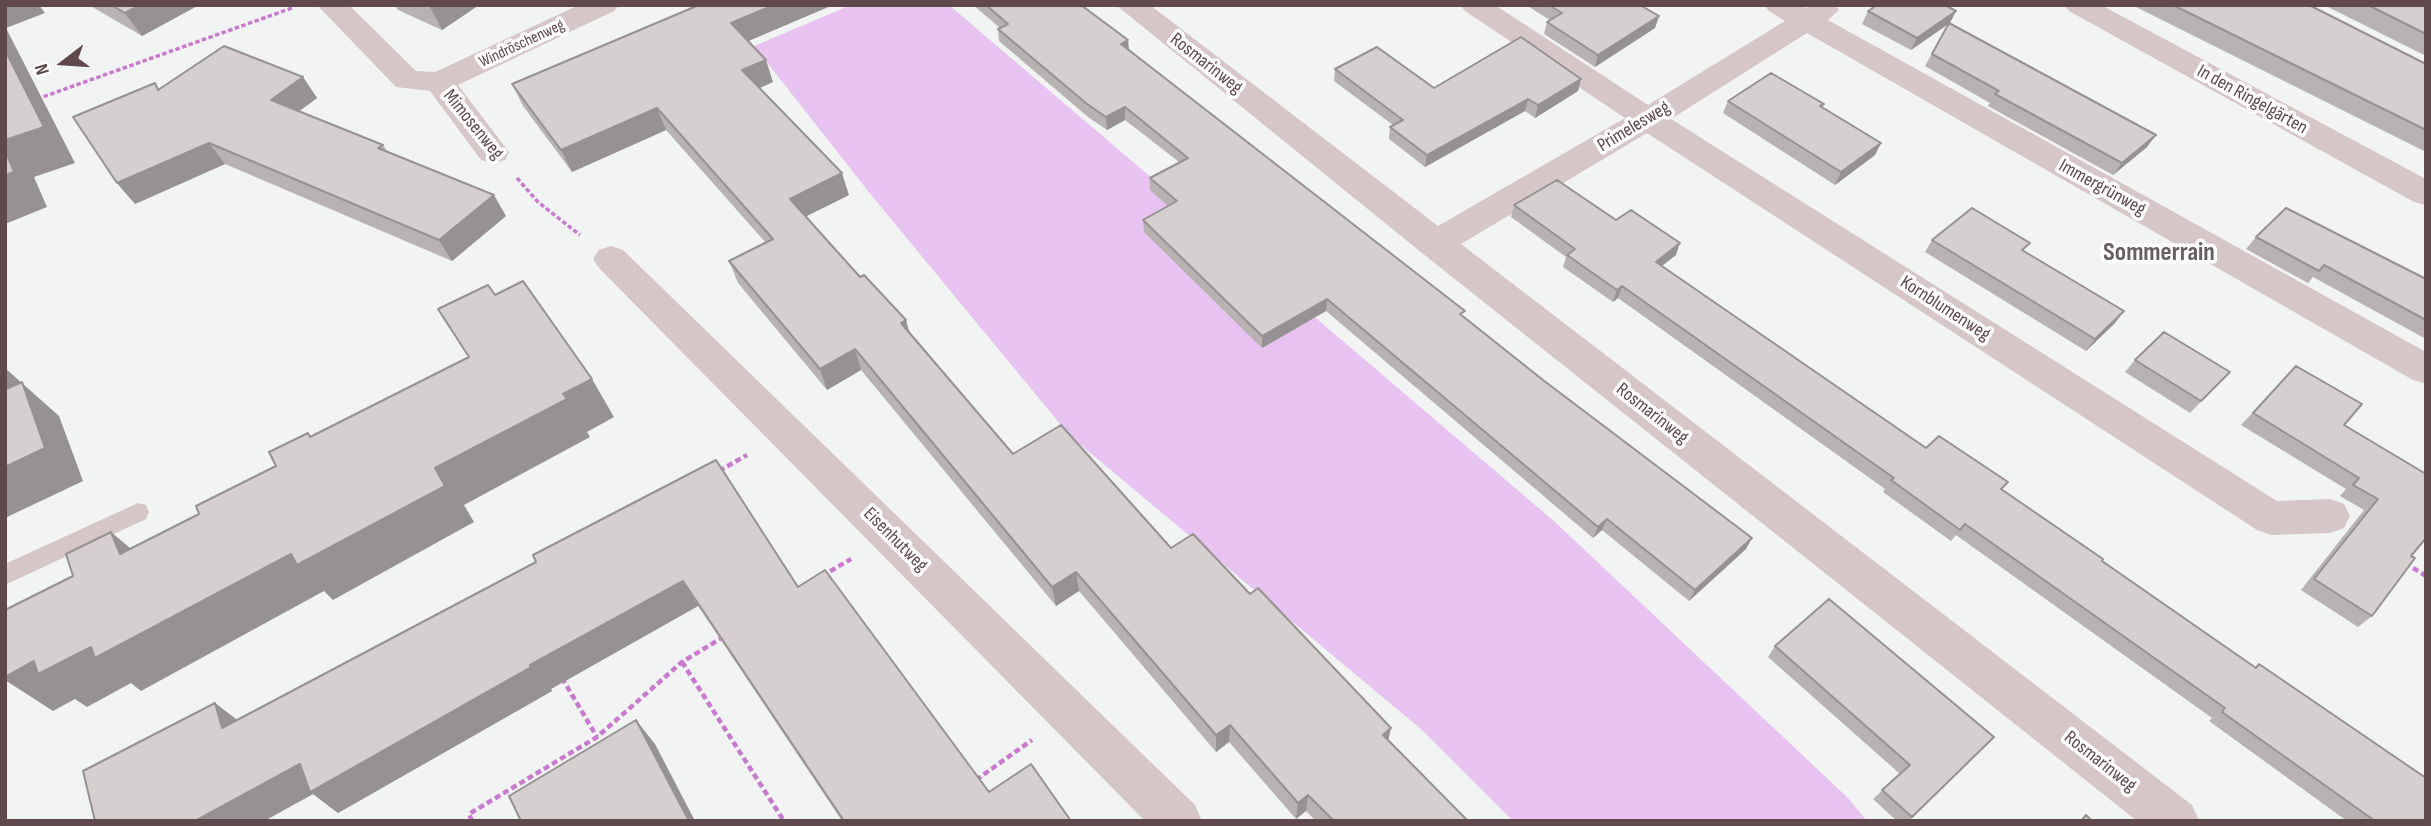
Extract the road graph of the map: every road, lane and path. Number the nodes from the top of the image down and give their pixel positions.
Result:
1 (300, 5) edge
2 (332, 5) edge
3 (604, 5) edge
4 (1131, 5) edge
5 (1475, 5) edge
6 (1779, 5) edge
7 (2079, 5) edge
8 (1820, 13) edge
9 (439, 82) junction
10 (31, 102) edge
11 (1648, 120) junction
12 (493, 152) joint
13 (2426, 194) edge
14 (1434, 244) junction
15 (611, 259) joint
16 (2426, 370) edge
17 (786, 432) junction
18 (714, 474) edge
19 (138, 512) dead end
20 (2330, 516) dead end
21 (890, 535) junction
22 (2394, 556) edge
23 (5, 575) edge
24 (2426, 576) edge
25 (821, 577) edge
26 (729, 634) edge
27 (682, 662) junction
28 (557, 670) edge
29 (1070, 714) junction
30 (597, 737) junction
31 (972, 783) edge
32 (472, 821) edge
33 (784, 821) edge
34 (1178, 821) edge
35 (2175, 821) edge

1 - 10 path
2 - 9 street, Mimosenweg
3 - 9 street, Windröschenweg
4 - 14 street, Rosmarinweg
5 - 11 street, Kornblumenweg
6 - 8 street, Immergrünweg
7 - 13 street, In den Ringelgärten
8 - 11 street, Primelesweg
8 - 16 street, Immergrünweg
9 - 12 street, Mimosenweg
11 - 14 street, Primelesweg
11 - 20 street, Kornblumenweg
12 - 15 path, Mimosenweg
14 - 35 street, Rosmarinweg
15 - 17 street, Eisenhutweg
17 - 18 path
17 - 21 street, Eisenhutweg
19 - 23 lane
21 - 25 path
21 - 29 street, Eisenhutweg
22 - 24 path
26 - 27 path
27 - 30 path
27 - 33 path
28 - 30 path
29 - 31 path
29 - 34 street, Eisenhutweg
30 - 32 path

